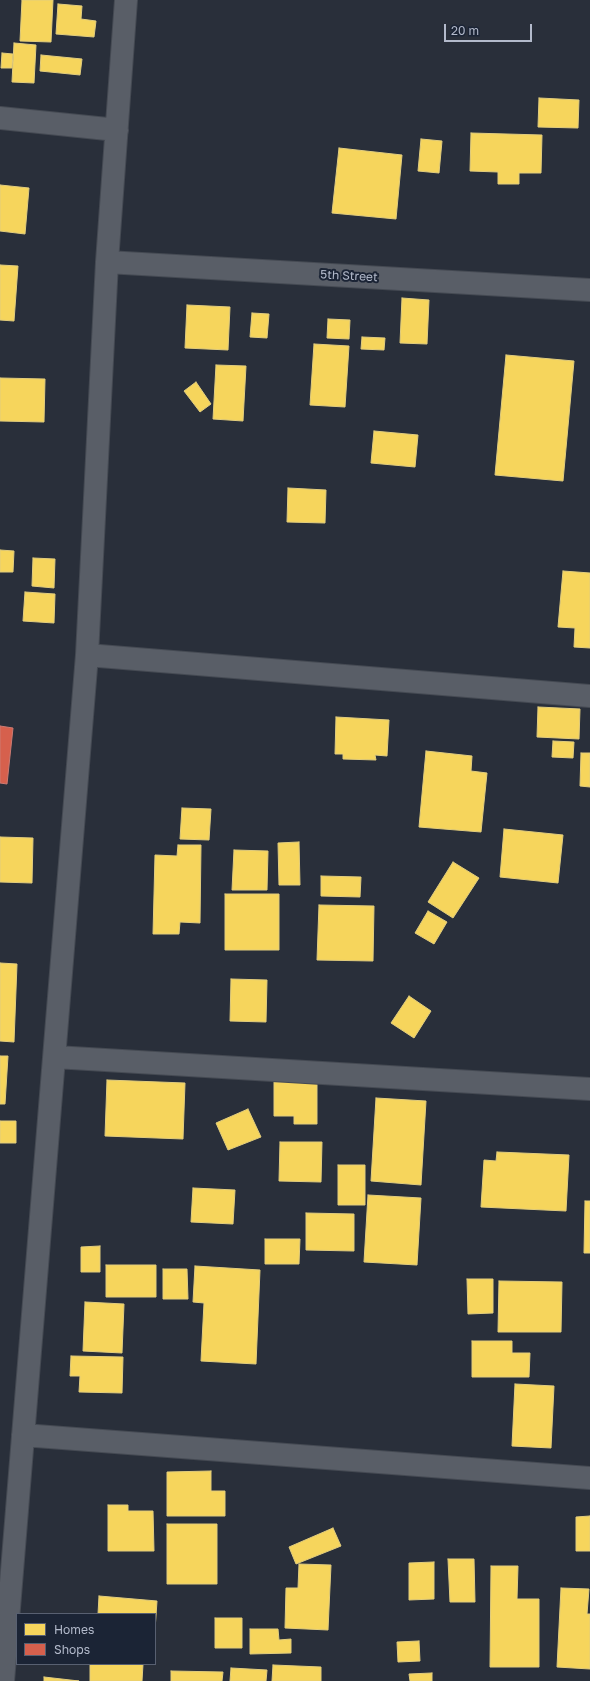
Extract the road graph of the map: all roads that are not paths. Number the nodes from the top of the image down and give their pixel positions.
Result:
1 (126, 0) edge
2 (0, 118) edge
3 (117, 130) junction
4 (107, 262) junction
5 (590, 290) edge
6 (87, 655) junction
7 (590, 696) edge
8 (55, 1057) junction
9 (590, 1089) edge
10 (23, 1435) junction
11 (590, 1478) edge
12 (2, 1681) edge

1 - 3 street
2 - 3 street
3 - 4 street
4 - 5 street, 5th Street
4 - 6 street
6 - 7 street
6 - 8 street
8 - 9 street
8 - 10 street
10 - 11 street
10 - 12 street

